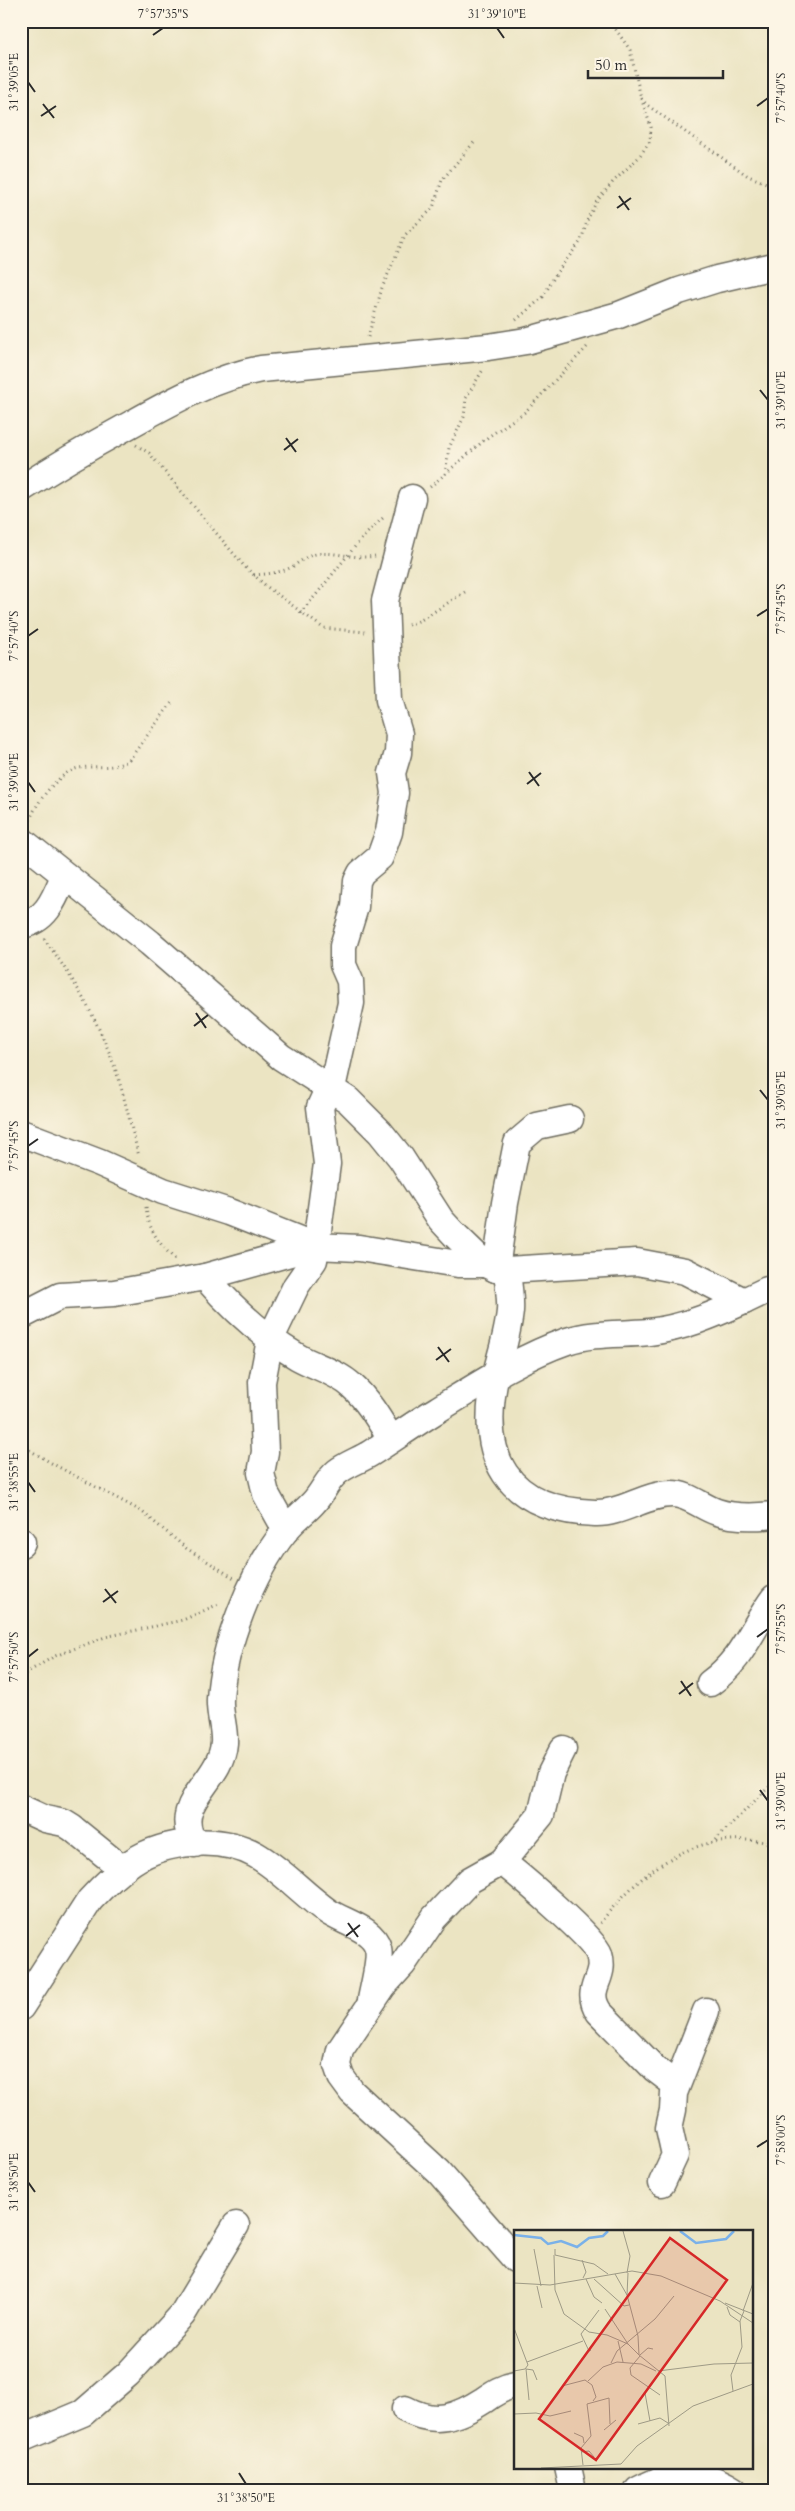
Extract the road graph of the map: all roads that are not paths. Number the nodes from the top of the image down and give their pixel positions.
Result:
1 (774, 266) edge
2 (21, 489) edge
3 (412, 498) road end
4 (22, 841) edge
5 (64, 876) junction
6 (27, 924) edge
7 (332, 1088) junction
8 (570, 1119) dead end
9 (21, 1133) edge
10 (315, 1246) junction
11 (496, 1267) junction
12 (205, 1278) junction
13 (765, 1291) edge
14 (21, 1316) edge
15 (270, 1340) junction
16 (496, 1375) junction
17 (391, 1439) junction
18 (774, 1515) edge
19 (286, 1530) junction
20 (774, 1598) edge
21 (710, 1683) dead end
22 (563, 1749) dead end
23 (21, 1808) edge
24 (194, 1844) junction
25 (502, 1862) junction
26 (118, 1872) junction
27 (371, 2005) junction
28 (21, 2007) edge
29 (706, 2011) dead end
30 (676, 2085) junction
31 (662, 2183) dead end
32 (236, 2225) dead end
33 (514, 2258) edge
34 (514, 2385) edge
35 (405, 2409) dead end
36 (21, 2439) edge
37 (568, 2468) edge
38 (573, 2490) edge
39 (638, 2490) edge
40 (734, 2490) edge

1 - 2 street
3 - 7 street
4 - 5 street
5 - 6 street
5 - 7 street
7 - 10 street
7 - 11 street
8 - 11 street
9 - 10 street
10 - 11 street
10 - 12 street
10 - 15 street
11 - 13 street
11 - 16 street
12 - 14 street
12 - 15 street
13 - 16 street
15 - 17 street
15 - 19 street
16 - 17 street
16 - 18 street
17 - 19 street
19 - 24 street
20 - 21 street
22 - 25 street
23 - 26 street
24 - 26 street
24 - 27 street
25 - 27 street
25 - 30 street
26 - 28 street
27 - 33 street
29 - 30 street
30 - 31 street
32 - 36 street
34 - 35 street
37 - 38 street
39 - 40 street

